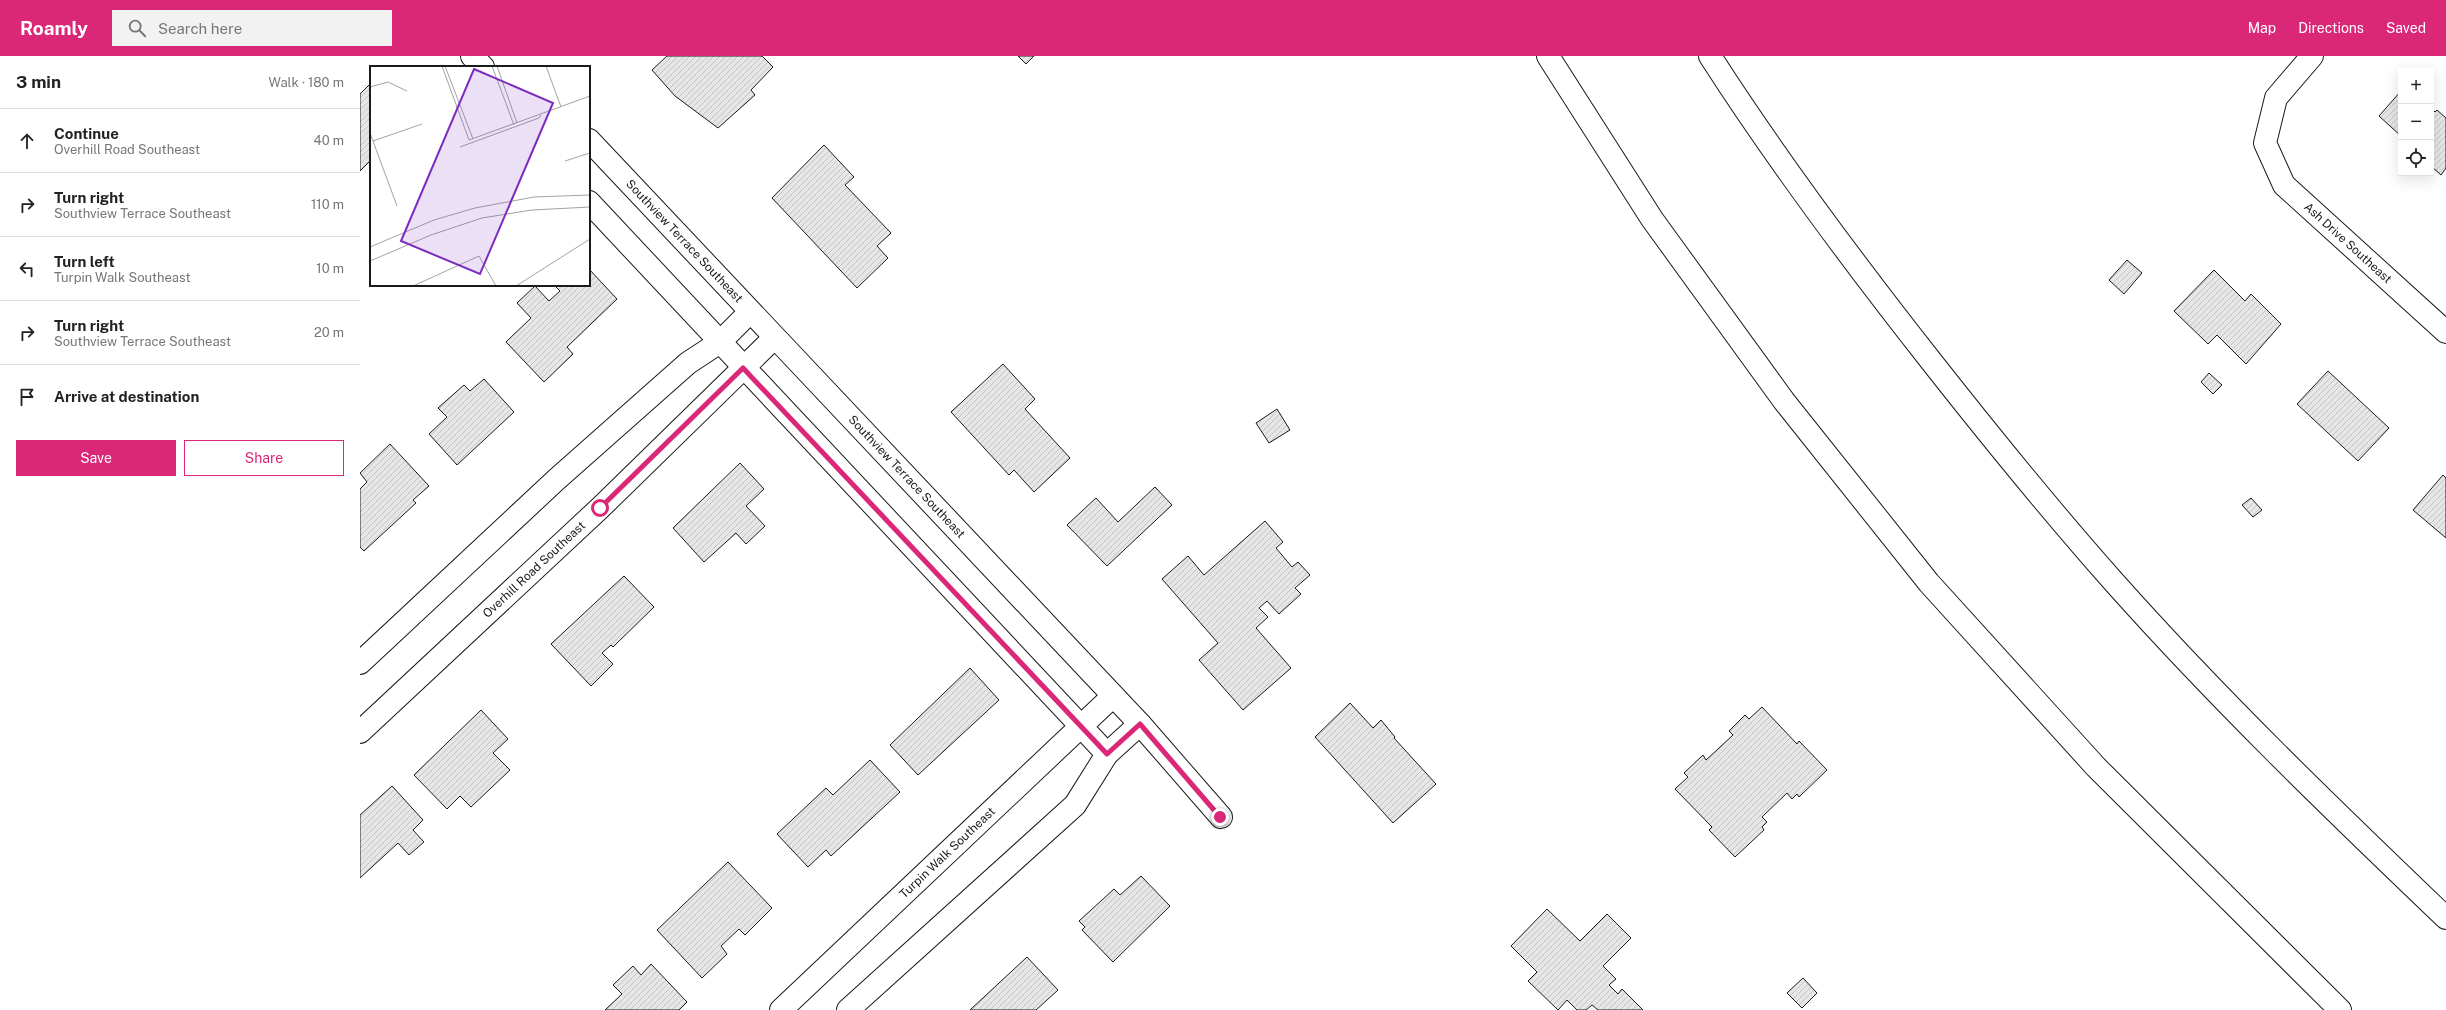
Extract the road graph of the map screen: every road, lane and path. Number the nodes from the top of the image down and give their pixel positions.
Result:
1 (472, 56) edge
2 (1548, 56) edge
3 (1710, 56) edge
4 (2312, 56) edge
5 (482, 66) edge
6 (590, 141) edge
7 (590, 203) edge
8 (750, 312) junction
9 (2446, 332) edge
10 (774, 338) junction
11 (720, 342) junction
12 (743, 368) junction
13 (360, 663) edge
14 (1112, 696) junction
15 (1140, 724) junction
16 (1080, 727) junction
17 (360, 732) edge
18 (1107, 754) junction
19 (1220, 817) dead end
20 (2446, 918) edge
21 (781, 1010) edge
22 (848, 1010) edge
23 (2340, 1010) edge

1 - 5 main road
2 - 23 main road
3 - 20 main road
4 - 9 main road, Ash Drive Southeast
6 - 8 main road, Southview Terrace Southeast
7 - 11 main road
8 - 10 main road, Southview Terrace Southeast
8 - 11 main road
10 - 12 main road, Overhill Road Southeast
10 - 14 main road, Southview Terrace Southeast
11 - 12 main road
11 - 13 main road
12 - 16 main road
12 - 17 main road, Overhill Road Southeast
14 - 15 main road, Southview Terrace Southeast
14 - 16 main road, Turpin Walk Southeast
15 - 18 main road
15 - 19 main road, Southview Terrace Southeast
16 - 18 main road
16 - 21 main road, Turpin Walk Southeast
18 - 22 main road

